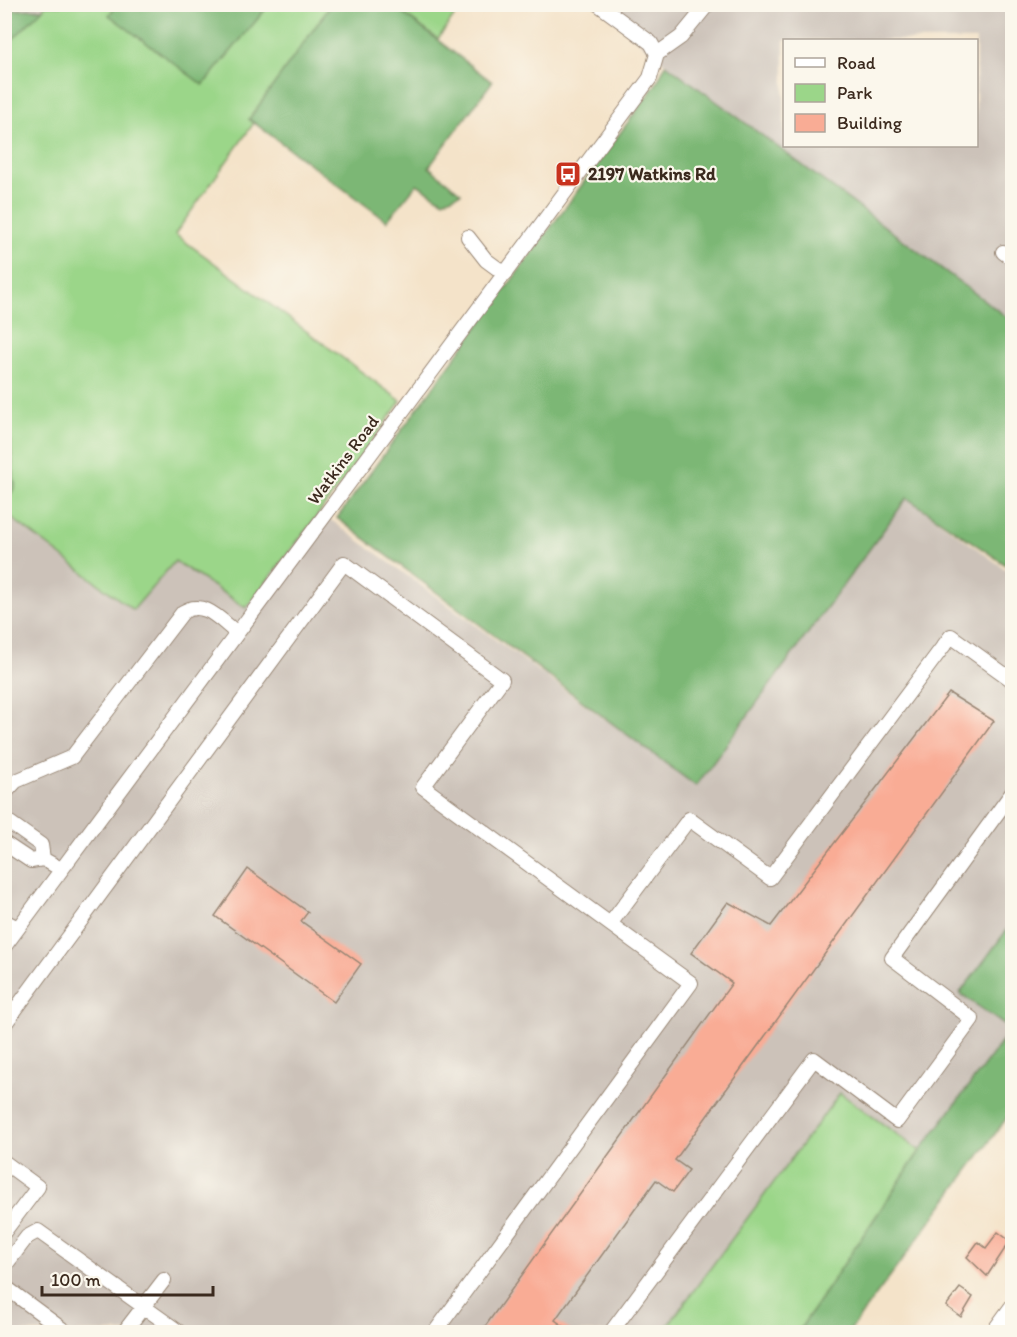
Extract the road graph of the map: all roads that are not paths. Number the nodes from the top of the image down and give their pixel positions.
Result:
1 (598, 4) edge
2 (708, 4) edge
3 (657, 54) junction
4 (468, 237) dead end
5 (505, 274) junction
6 (237, 633) junction
7 (1012, 680) edge
8 (1012, 793) edge
9 (4, 794) edge
10 (4, 824) edge
11 (4, 843) edge
12 (43, 859) junction
13 (61, 869) junction
14 (9, 921) edge
15 (610, 924) junction
16 (4, 947) edge
17 (4, 1024) edge
18 (4, 1162) edge
19 (4, 1232) edge
20 (4, 1267) edge
21 (164, 1280) dead end
22 (4, 1286) edge
23 (144, 1306) junction
24 (1012, 1306) edge
25 (66, 1332) edge
26 (124, 1332) edge
27 (178, 1332) edge
28 (435, 1332) edge
29 (611, 1332) edge
30 (993, 1332) edge

1 - 3 street
2 - 3 street
3 - 5 street, Watkins Road
4 - 5 street
5 - 6 street, Watkins Road
6 - 9 street
6 - 13 street, Watkins Road
7 - 15 street
8 - 29 street
10 - 12 street
11 - 12 street
12 - 13 street
13 - 14 street, Watkins Road
14 - 16 street, Watkins Road
15 - 17 street
15 - 28 street
18 - 19 street
20 - 23 street
21 - 23 street
22 - 25 street
23 - 26 street
23 - 27 street
24 - 30 street

